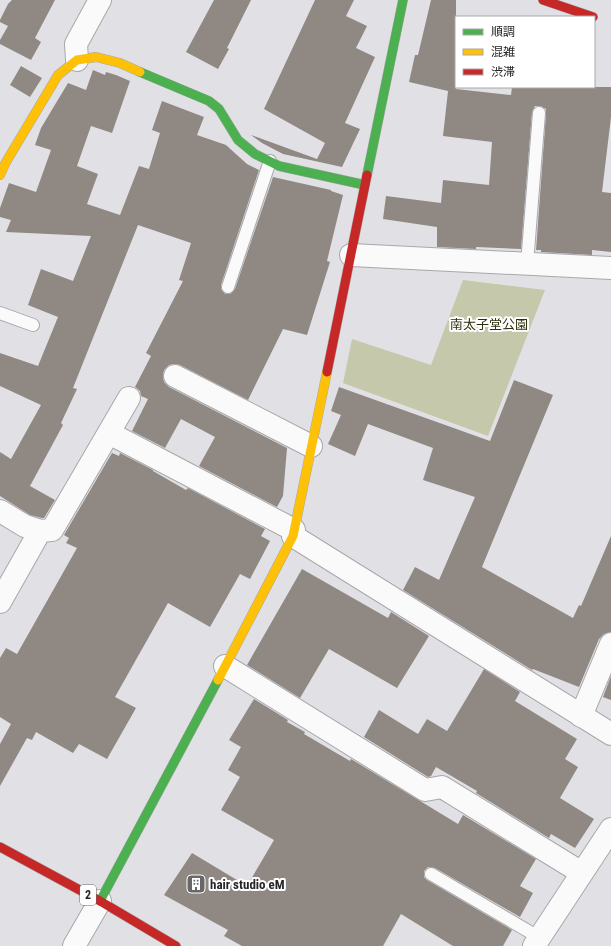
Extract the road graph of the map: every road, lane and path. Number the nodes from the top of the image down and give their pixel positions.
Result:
1 (100, 0) edge
2 (403, 0) edge
3 (543, 0) edge
4 (590, 16) edge
5 (77, 60) junction
6 (539, 113) dead end
7 (270, 162) junction
8 (2, 165) edge
9 (365, 185) junction
10 (351, 255) junction
11 (527, 264) junction
12 (611, 268) edge
13 (228, 287) dead end
14 (0, 313) edge
15 (33, 325) dead end
16 (175, 376) dead end
17 (129, 398) dead end
18 (109, 432) junction
19 (311, 446) junction
20 (0, 511) edge
21 (40, 531) junction
22 (293, 533) junction
23 (0, 602) edge
24 (611, 644) edge
25 (226, 666) junction
26 (581, 716) junction
27 (611, 734) edge
28 (611, 829) edge
29 (0, 847) edge
30 (582, 873) junction
31 (431, 874) dead end
32 (100, 901) junction
33 (537, 942) edge
34 (74, 946) edge
35 (176, 946) edge

1 - 5 street
2 - 9 street
3 - 4 street
5 - 7 street
5 - 8 street
6 - 11 lane
7 - 9 street
7 - 13 lane
9 - 10 street
10 - 11 street
10 - 19 street
11 - 12 street
14 - 15 lane
16 - 19 street
17 - 18 street
18 - 21 street
18 - 22 street
19 - 22 street
20 - 21 street
21 - 23 street
22 - 25 street
22 - 26 street
24 - 26 street
25 - 30 street
25 - 32 street
26 - 27 street
28 - 30 street
29 - 32 street, 2
30 - 33 street
31 - 33 lane
32 - 34 street
32 - 35 street, 2

